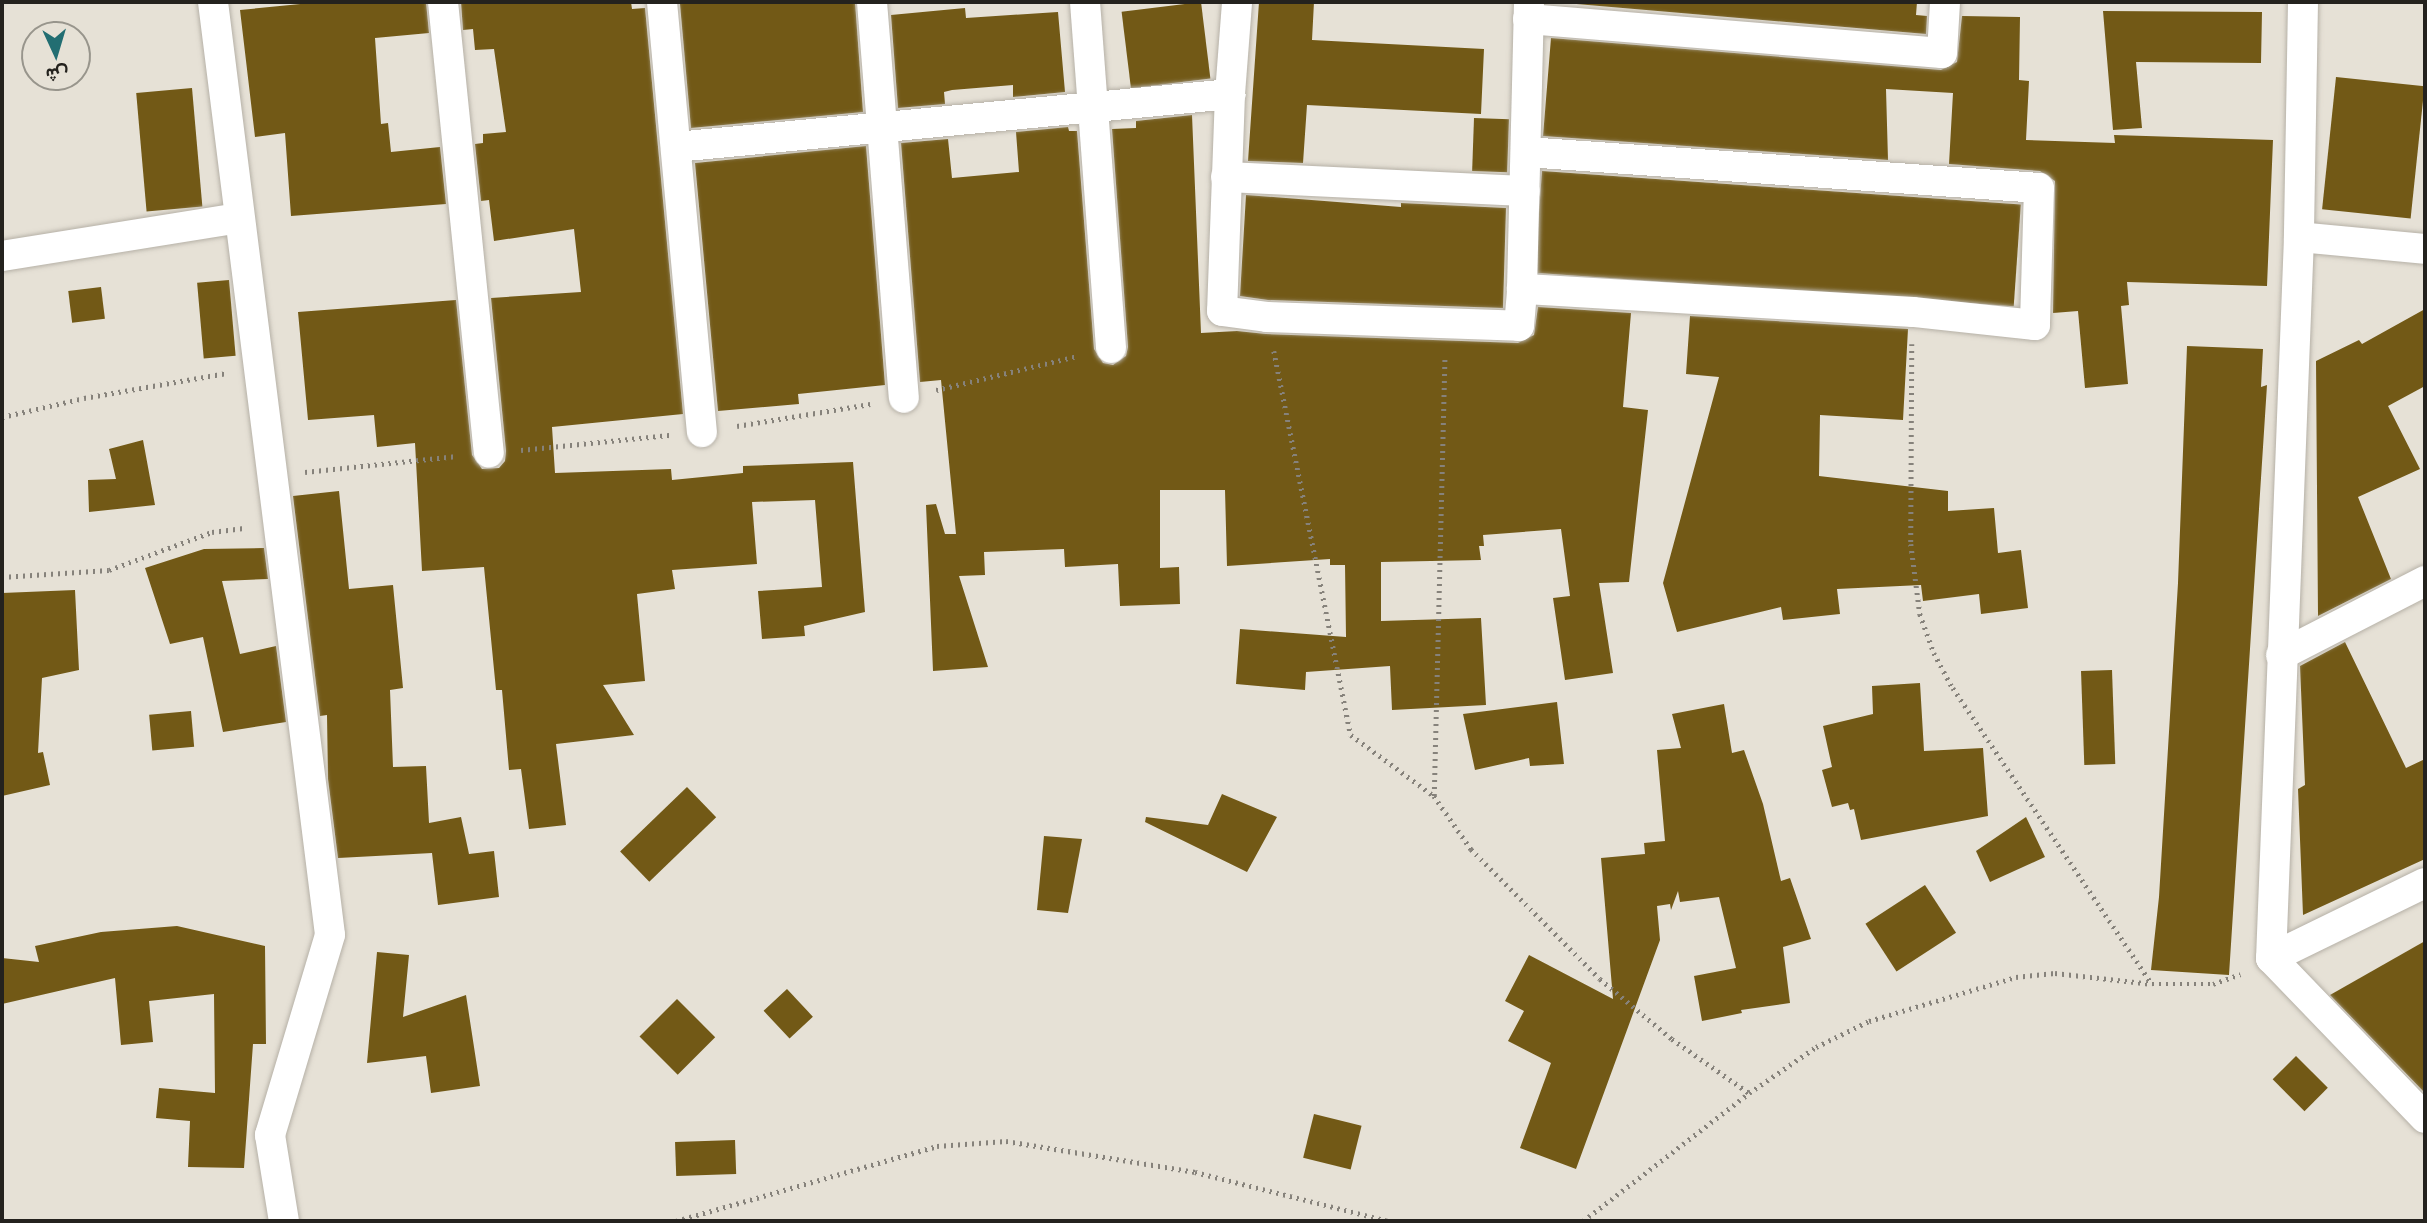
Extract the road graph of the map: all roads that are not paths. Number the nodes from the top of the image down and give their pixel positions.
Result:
1 (213, 2) edge
2 (443, 2) edge
3 (662, 2) edge
4 (872, 2) edge
5 (1085, 2) edge
6 (1237, 2) edge
7 (1945, 2) edge
8 (2303, 2) edge
9 (1529, 10) edge
10 (1230, 94) junction
11 (1096, 109) junction
12 (883, 126) junction
13 (677, 147) junction
14 (1526, 152) junction
15 (1226, 177) junction
16 (1525, 191) junction
17 (239, 218) junction
18 (2299, 237) junction
19 (2425, 249) edge
20 (2, 256) edge
21 (1522, 289) junction
22 (1111, 348) dead end
23 (904, 398) dead end
24 (702, 432) dead end
25 (489, 453) dead end
26 (2425, 581) edge
27 (2281, 655) junction
28 (2425, 883) edge
29 (2271, 958) junction
30 (2425, 1118) edge
31 (284, 1221) edge

1 - 17 street
2 - 25 street
3 - 13 street
4 - 12 street
5 - 11 street
6 - 10 street
7 - 9 street
8 - 18 street
9 - 14 street
10 - 11 street
10 - 15 street
11 - 12 street
11 - 22 street
12 - 13 street
12 - 23 street
13 - 24 street
14 - 16 street
14 - 21 street
15 - 16 street
15 - 21 street
16 - 21 street
17 - 20 street
17 - 31 street
18 - 19 street
18 - 27 street
26 - 27 street
27 - 29 street
28 - 29 street
29 - 30 street

